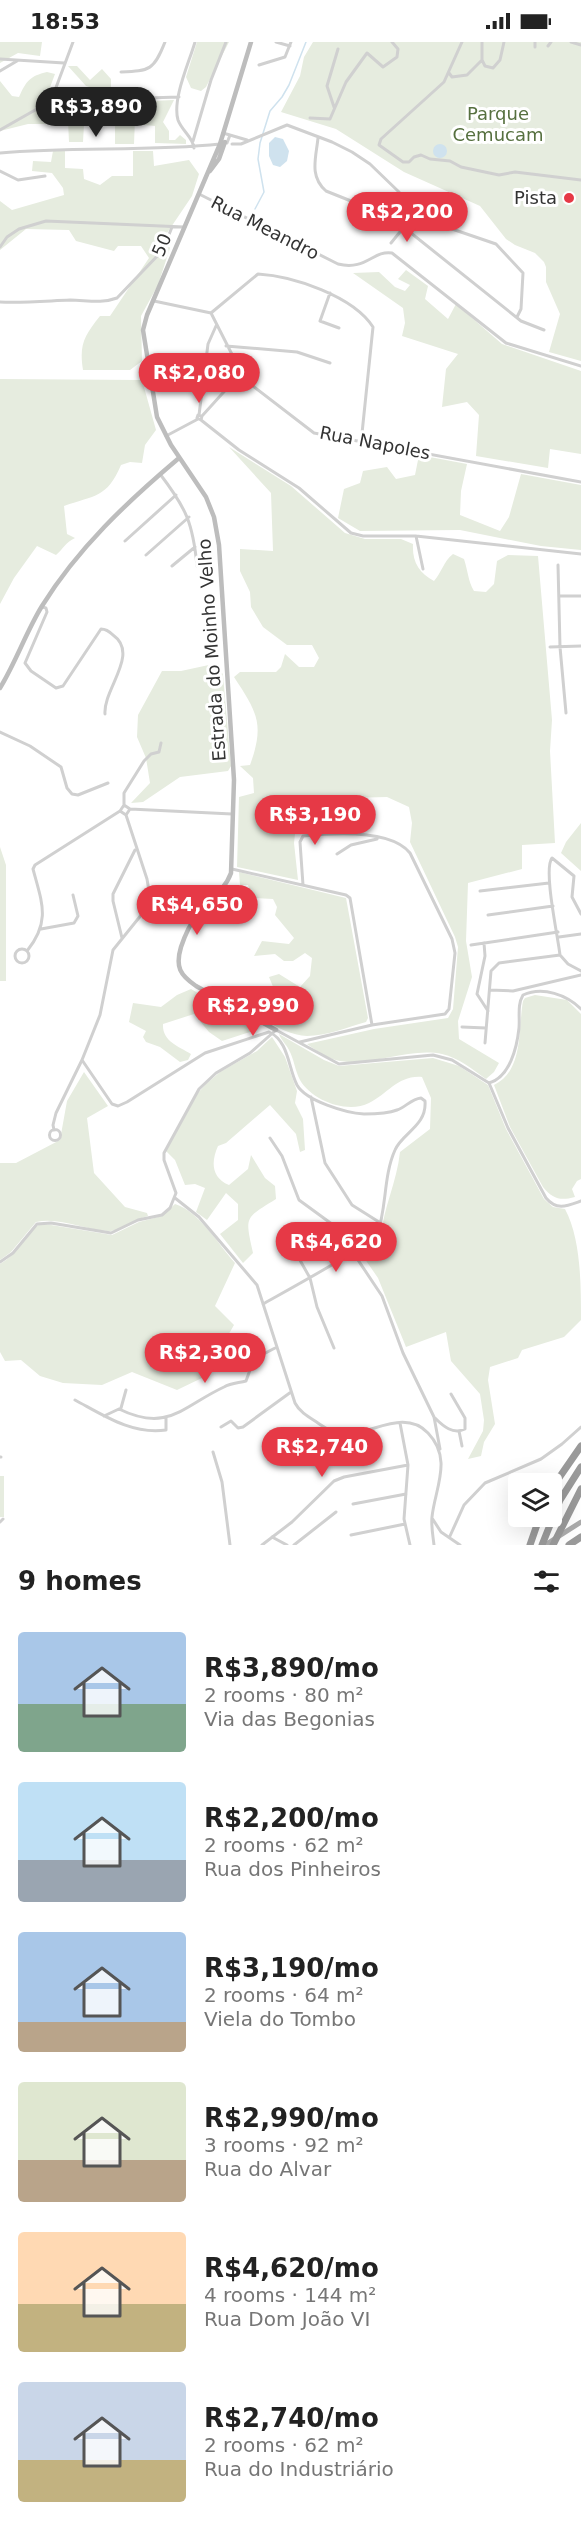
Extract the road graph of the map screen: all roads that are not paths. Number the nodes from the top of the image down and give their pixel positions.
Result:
1 (73, 42) edge
2 (165, 42) edge
3 (195, 42) edge
4 (226, 42) edge
5 (251, 42) edge
6 (276, 42) edge
7 (392, 42) edge
8 (462, 42) edge
9 (482, 42) edge
10 (504, 42) edge
11 (571, 42) edge
12 (290, 44) edge
13 (581, 45) edge
14 (338, 49) dead end
15 (0, 59) edge
16 (482, 60) junction
17 (19, 61) junction
18 (64, 63) junction
19 (259, 65) dead end
20 (0, 71) edge
21 (121, 72) dead end
22 (449, 73) junction
23 (178, 97) junction
24 (51, 102) junction
25 (335, 108) junction
26 (310, 118) dead end
27 (0, 130) edge
28 (224, 133) junction
29 (230, 135) junction
30 (318, 138) junction
31 (247, 140) junction
32 (193, 141) junction
33 (226, 143) junction
34 (194, 148) junction
35 (0, 153) edge
36 (0, 171) edge
37 (45, 176) dead end
38 (581, 180) edge
39 (199, 194) junction
40 (404, 226) junction
41 (172, 227) junction
42 (184, 227) junction
43 (391, 243) dead end
44 (0, 247) edge
45 (330, 293) junction
46 (153, 301) junction
47 (0, 302) edge
48 (211, 313) junction
49 (517, 317) junction
50 (216, 326) junction
51 (339, 328) dead end
52 (544, 330) dead end
53 (226, 346) junction
54 (330, 363) dead end
55 (581, 366) edge
56 (241, 373) junction
57 (200, 417) junction
58 (166, 436) junction
59 (361, 443) junction
60 (179, 458) junction
61 (160, 474) junction
62 (581, 482) edge
63 (176, 495) junction
64 (189, 518) junction
65 (416, 536) junction
66 (126, 541) dead end
67 (195, 547) junction
68 (581, 554) edge
69 (146, 555) dead end
70 (172, 566) dead end
71 (197, 566) dead end
72 (558, 566) dead end
73 (423, 569) dead end
74 (559, 596) junction
75 (581, 596) edge
76 (42, 607) junction
77 (581, 646) edge
78 (550, 647) dead end
79 (560, 647) junction
80 (0, 688) edge
81 (566, 713) dead end
82 (105, 714) dead end
83 (0, 732) edge
84 (161, 743) dead end
85 (108, 783) dead end
86 (124, 805) junction
87 (130, 809) junction
88 (120, 811) junction
89 (234, 814) junction
90 (126, 815) junction
91 (358, 834) junction
92 (379, 838) junction
93 (355, 843) junction
94 (135, 849) junction
95 (337, 854) dead end
96 (232, 869) junction
97 (550, 883) junction
98 (303, 885) junction
99 (480, 891) dead end
100 (73, 896) dead end
101 (554, 906) junction
102 (581, 914) edge
103 (488, 915) dead end
104 (41, 929) junction
105 (558, 932) junction
106 (581, 934) edge
107 (558, 937) junction
108 (122, 938) junction
109 (484, 943) junction
110 (471, 945) dead end
111 (27, 951) junction
112 (560, 955) junction
113 (581, 973) edge
114 (490, 990) junction
115 (581, 1010) edge
116 (488, 1011) junction
117 (372, 1024) junction
118 (462, 1027) dead end
119 (486, 1028) junction
120 (274, 1032) junction
121 (300, 1042) junction
122 (485, 1043) dead end
123 (82, 1060) junction
124 (489, 1083) junction
125 (311, 1097) junction
126 (54, 1130) dead end
127 (270, 1138) dead end
128 (176, 1198) junction
129 (581, 1201) edge
130 (379, 1222) junction
131 (292, 1245) dead end
132 (353, 1252) junction
133 (0, 1262) edge
134 (310, 1278) junction
135 (263, 1304) junction
136 (277, 1347) junction
137 (334, 1348) dead end
138 (126, 1390) dead end
139 (291, 1392) junction
140 (451, 1394) dead end
141 (75, 1400) dead end
142 (119, 1409) junction
143 (104, 1416) junction
144 (434, 1417) junction
145 (166, 1418) junction
146 (400, 1423) junction
147 (221, 1427) dead end
148 (581, 1427) edge
149 (459, 1431) junction
150 (462, 1446) dead end
151 (581, 1446) edge
152 (213, 1452) dead end
153 (441, 1454) junction
154 (408, 1465) junction
155 (581, 1467) edge
156 (562, 1474) edge
157 (581, 1489) edge
158 (406, 1494) junction
159 (353, 1504) dead end
160 (336, 1512) dead end
161 (432, 1516) junction
162 (581, 1522) edge
163 (405, 1524) junction
164 (536, 1527) edge
165 (351, 1534) dead end
166 (450, 1536) junction
167 (272, 1537) junction
168 (581, 1537) edge
169 (230, 1545) edge
170 (262, 1545) edge
171 (287, 1545) edge
172 (294, 1545) edge
173 (410, 1545) edge
174 (434, 1545) edge
175 (460, 1545) edge
176 (530, 1545) edge
177 (543, 1545) edge
178 (553, 1545) edge
179 (569, 1545) edge

1 - 18 street
2 - 21 street
3 - 23 street
4 - 32 street
5 - 28 main road, 50
6 - 12 street
7 - 25 street
8 - 22 street
9 - 16 street
10 - 16 street
11 - 13 street
12 - 19 street
14 - 25 street
15 - 17 street
16 - 22 street
17 - 18 street
17 - 20 street
18 - 24 street
22 - 38 street
23 - 24 street
23 - 32 street
24 - 27 street
25 - 26 street
28 - 29 street
28 - 33 main road, 50
29 - 31 street
29 - 33 street
30 - 31 street
30 - 40 street
30 - 49 street
31 - 33 street
32 - 34 street
33 - 34 street
33 - 39 main road, 50
34 - 35 street
36 - 37 street
39 - 42 main road, 50
39 - 55 street, Rua Meandro
40 - 43 street
40 - 49 street
41 - 42 street
41 - 44 street
41 - 47 street
42 - 46 main road, 50
45 - 48 street
45 - 51 street
45 - 59 street
46 - 48 street
46 - 58 main road, 50
48 - 50 street, Rua Napoles
49 - 52 street
50 - 53 street, Rua Napoles
50 - 57 street
53 - 54 street
53 - 56 street, Rua Napoles
56 - 57 street
56 - 59 street, Rua Napoles
57 - 58 street
57 - 65 street
58 - 60 main road, 50
59 - 62 street, Rua Napoles
60 - 61 main road
60 - 89 main road, Estrada do Moinho Velho
61 - 63 street
61 - 76 main road
63 - 64 street
63 - 66 street
64 - 67 street
64 - 69 street
65 - 68 street
65 - 73 street
67 - 70 street
67 - 71 street
72 - 74 street
74 - 75 street
74 - 79 street
76 - 80 main road
76 - 82 street
77 - 79 street
78 - 79 street
79 - 81 street
83 - 85 street
84 - 86 street
86 - 87 street
86 - 88 street
87 - 89 street
87 - 90 street
88 - 90 street
88 - 104 street
89 - 96 main road, Estrada do Moinho Velho
90 - 94 street
91 - 92 street
91 - 93 street
91 - 98 street
92 - 93 street
92 - 117 street
93 - 95 street
94 - 108 street
94 - 108 street
96 - 98 street
96 - 120 main road
97 - 99 street
97 - 101 street
97 - 102 street
98 - 117 street
100 - 104 street
101 - 103 street
101 - 105 street
104 - 111 street
105 - 107 street
105 - 109 street
106 - 107 street
107 - 112 street
108 - 123 street
109 - 110 street
109 - 116 street
111 - 111 street
112 - 113 street
112 - 114 street
113 - 114 street
114 - 116 street
115 - 124 street
116 - 119 street
117 - 121 street
118 - 119 street
119 - 122 street
120 - 121 street
120 - 123 street
120 - 125 street
120 - 128 street
121 - 124 street
123 - 126 street
124 - 129 street
125 - 130 street
125 - 130 street
127 - 132 street
128 - 133 street
128 - 135 street
130 - 132 street
131 - 134 street
132 - 134 street
132 - 144 street
134 - 135 street
134 - 137 street
135 - 136 street
136 - 139 street
136 - 145 street
138 - 142 street
139 - 146 street
139 - 147 street
140 - 149 street
141 - 143 street
142 - 143 street
142 - 145 street
143 - 145 street
144 - 149 street
144 - 153 street
146 - 153 street
146 - 154 street
148 - 166 street
149 - 150 street
151 - 156 highway
152 - 169 street
153 - 161 street
154 - 158 street
154 - 167 street
155 - 177 highway
157 - 178 highway
158 - 159 street
158 - 163 street
160 - 172 street
161 - 166 street
161 - 174 street
162 - 177 main road
163 - 165 street
163 - 173 street
164 - 176 highway
166 - 175 street
167 - 170 street
167 - 171 street
168 - 179 highway

